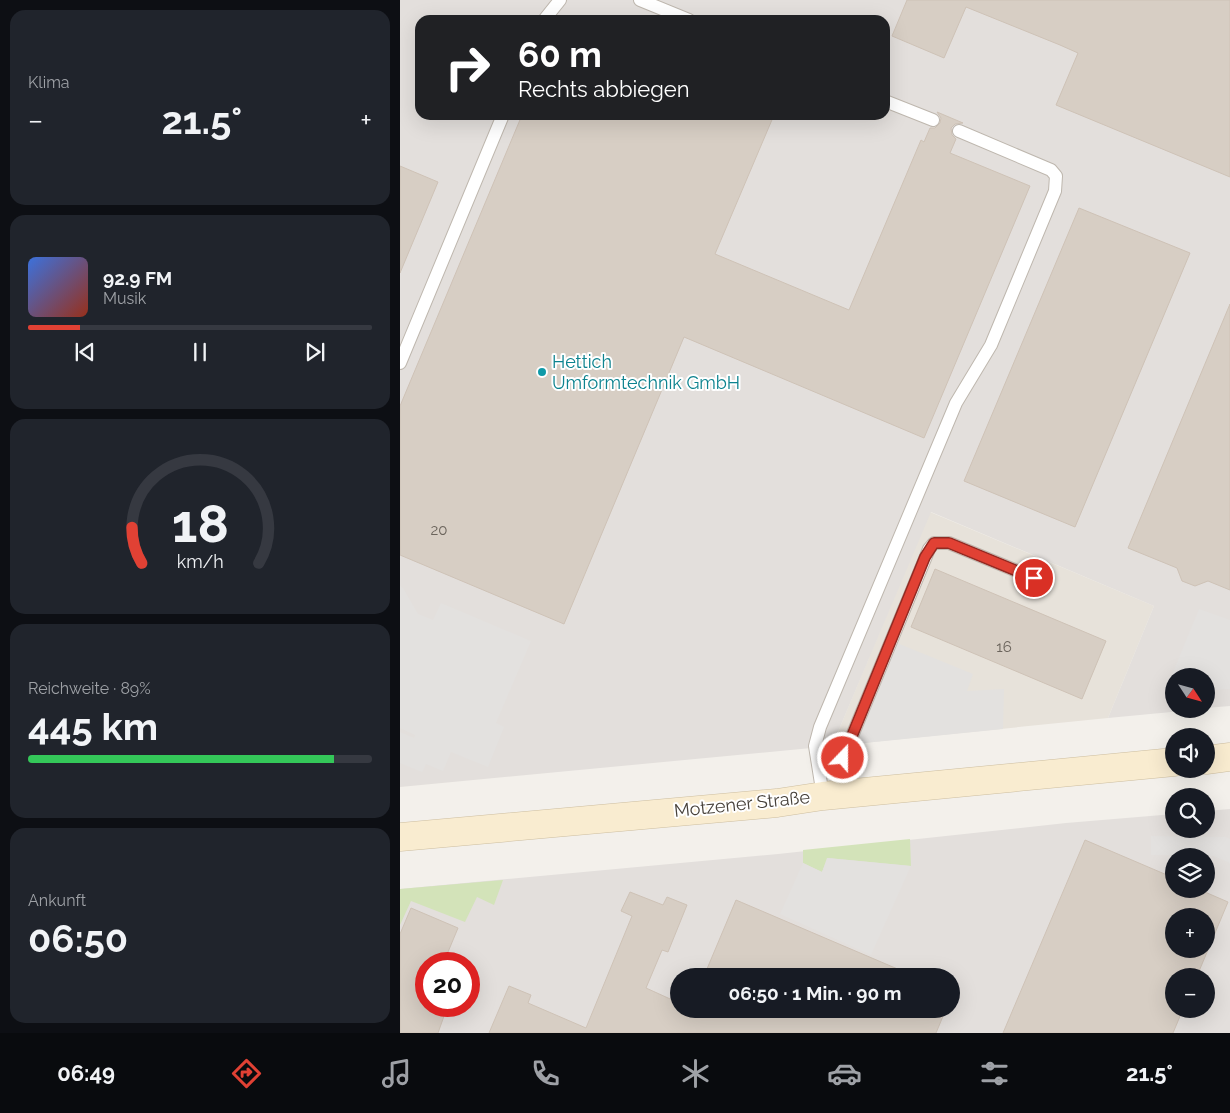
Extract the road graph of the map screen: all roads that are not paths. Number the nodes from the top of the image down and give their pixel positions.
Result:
1 (560, 0) edge
2 (640, 0) edge
3 (548, 15) edge
4 (677, 15) edge
5 (890, 103) edge
6 (501, 120) edge
7 (933, 120) dead end
8 (959, 131) dead end
9 (400, 363) edge
10 (1034, 578) dead end
11 (1230, 757) edge
12 (1215, 759) edge
13 (1165, 763) edge
14 (835, 795) junction
15 (400, 836) edge

1 - 3 lane
2 - 4 lane
5 - 7 lane
6 - 9 lane
8 - 14 lane
10 - 14 lane
11 - 12 street
13 - 14 street, Motzener Straße
14 - 15 street, Motzener Straße

